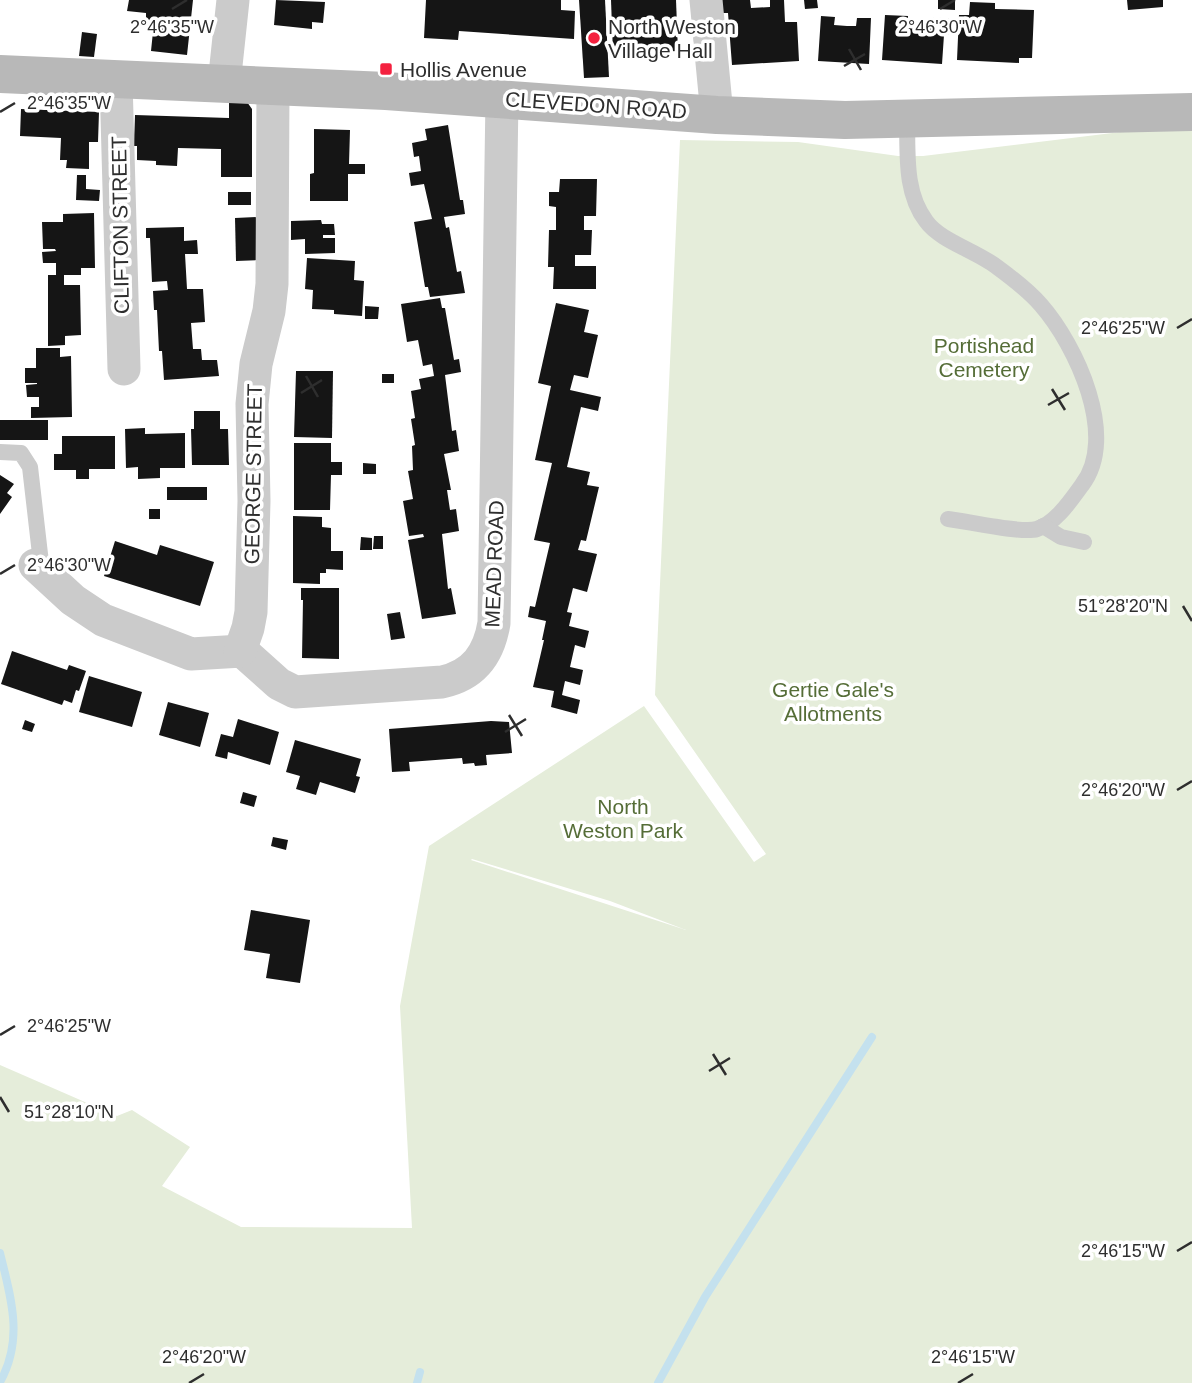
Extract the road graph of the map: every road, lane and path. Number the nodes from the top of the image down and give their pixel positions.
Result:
1 (233, 0) edge
2 (706, 0) edge
3 (0, 74) edge
4 (116, 80) junction
5 (223, 84) junction
6 (273, 88) junction
7 (502, 98) junction
8 (1192, 112) edge
9 (717, 115) junction
10 (906, 119) junction
11 (124, 373) dead end
12 (0, 452) edge
13 (948, 519) dead end
14 (1043, 526) junction
15 (1084, 542) dead end
16 (30, 567) joint
17 (240, 651) junction

1 - 5 street
2 - 9 street
3 - 4 main road, CLEVEDON ROAD
4 - 5 main road, CLEVEDON ROAD
4 - 11 street, CLIFTON STREET
5 - 6 main road, CLEVEDON ROAD
6 - 7 main road, CLEVEDON ROAD
6 - 17 street, GEORGE STREET
7 - 9 main road, CLEVEDON ROAD
7 - 17 street, MEAD ROAD
8 - 10 main road, CLEVEDON ROAD
9 - 10 main road, CLEVEDON ROAD
10 - 14 lane
12 - 16 lane
13 - 14 lane
14 - 15 lane
16 - 17 street

